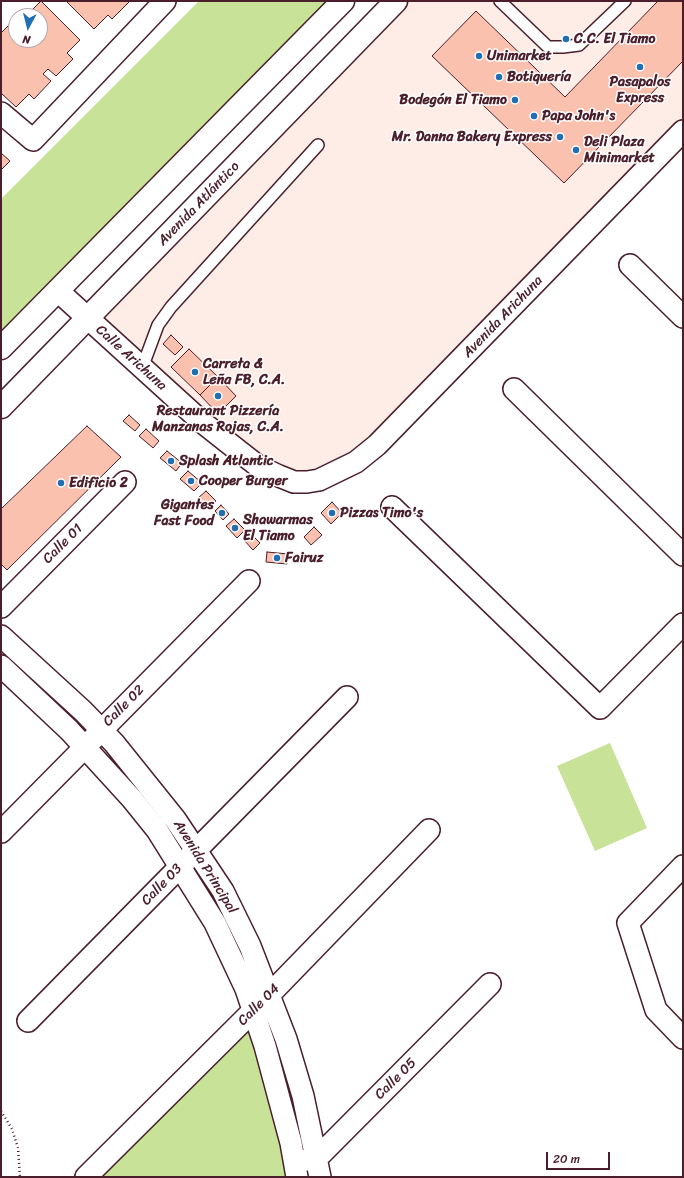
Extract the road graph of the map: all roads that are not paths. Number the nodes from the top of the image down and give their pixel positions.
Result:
1 (164, 1) edge
2 (343, 1) edge
3 (396, 1) edge
4 (500, 1) edge
5 (626, 1) edge
6 (1, 113) edge
7 (683, 131) edge
8 (318, 145) dead end
9 (630, 265) dead end
10 (58, 291) junction
11 (683, 317) edge
12 (87, 319) junction
13 (1, 348) edge
14 (142, 368) junction
15 (514, 389) dead end
16 (1, 407) edge
17 (125, 482) dead end
18 (308, 482) joint
19 (392, 507) dead end
20 (683, 555) edge
21 (249, 581) dead end
22 (1, 607) edge
23 (683, 624) edge
24 (1, 636) edge
25 (1, 666) edge
26 (347, 697) dead end
27 (101, 730) junction
28 (84, 746) junction
29 (429, 830) dead end
30 (1, 832) edge
31 (196, 849) junction
32 (180, 866) junction
33 (683, 866) edge
34 (490, 984) dead end
35 (270, 994) junction
36 (253, 1011) junction
37 (28, 1021) dead end
38 (683, 1038) edge
39 (319, 1168) edge
40 (296, 1170) edge
41 (86, 1177) edge

1 - 6 street
2 - 10 main road
3 - 12 main road, Avenida Atlántico
4 - 5 lane
7 - 18 street, Avenida Arichuna
8 - 14 lane
9 - 11 street
10 - 12 street, Calle Arichuna
10 - 13 main road
12 - 14 street, Calle Arichuna
12 - 16 main road, Avenida Atlántico
14 - 18 street, Calle Arichuna
15 - 20 street
17 - 22 street, Calle 01
19 - 23 street
21 - 27 street, Calle 02
24 - 27 street, Avenida Principal
25 - 28 street, Avenida Principal
26 - 31 street, Calle 03
27 - 28 street, Calle 02
27 - 31 street, Avenida Principal
28 - 30 street, Calle 02
28 - 32 street, Avenida Principal
29 - 35 street, Calle 04
31 - 32 street, Calle 03
31 - 35 street, Avenida Principal
32 - 36 street, Avenida Principal
32 - 37 street, Calle 03
33 - 38 street
34 - 39 street, Calle 05
35 - 36 street, Calle 04
35 - 39 street, Avenida Principal
36 - 40 street, Avenida Principal
36 - 41 street, Calle 04
39 - 40 street

